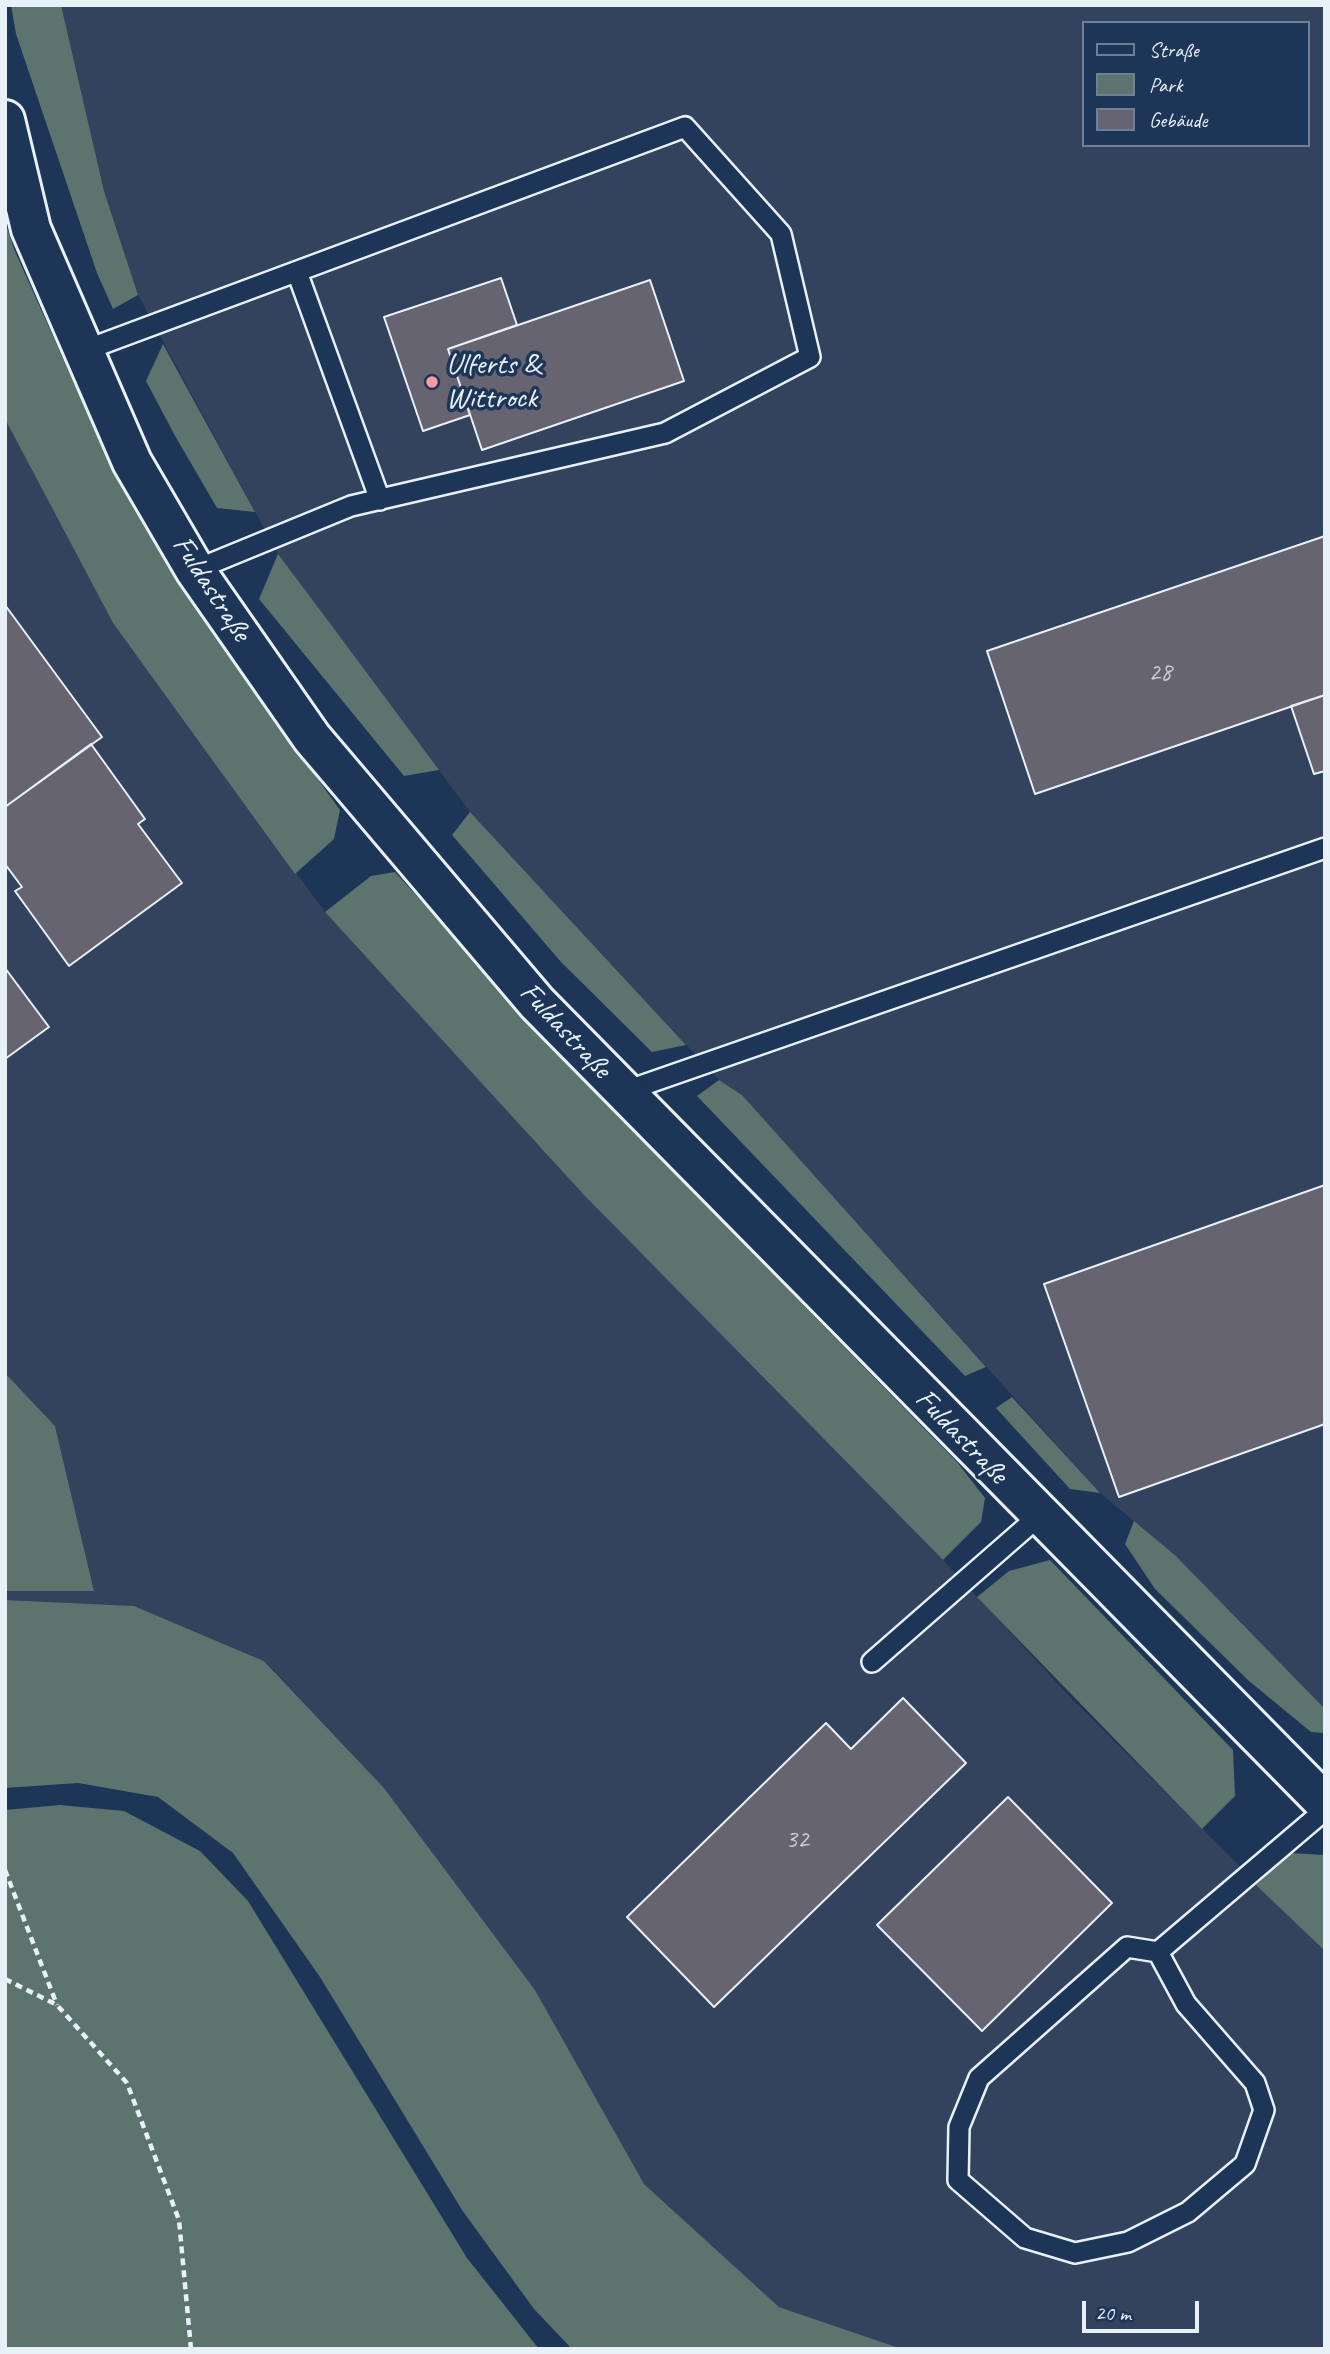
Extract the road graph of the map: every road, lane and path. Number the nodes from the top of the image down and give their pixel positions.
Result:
1 (5, 120) edge
2 (297, 272) junction
3 (83, 351) junction
4 (380, 500) junction
5 (195, 570) junction
6 (1325, 848) edge
7 (623, 1092) junction
8 (1038, 1516) junction
9 (872, 1662) dead end
10 (1325, 1804) edge
11 (1325, 1810) edge
12 (5, 1870) edge
13 (1158, 1952) junction
14 (5, 1979) edge
15 (57, 2006) junction
16 (191, 2349) edge

1 - 3 street, Fuldastraße
2 - 3 lane
2 - 4 lane
2 - 4 lane
3 - 5 street, Fuldastraße
4 - 5 lane
5 - 7 street, Fuldastraße
6 - 7 lane
7 - 8 street, Fuldastraße
8 - 9 lane
8 - 10 street, Fuldastraße
11 - 13 lane
12 - 15 path
13 - 13 lane
14 - 15 path
15 - 16 path

